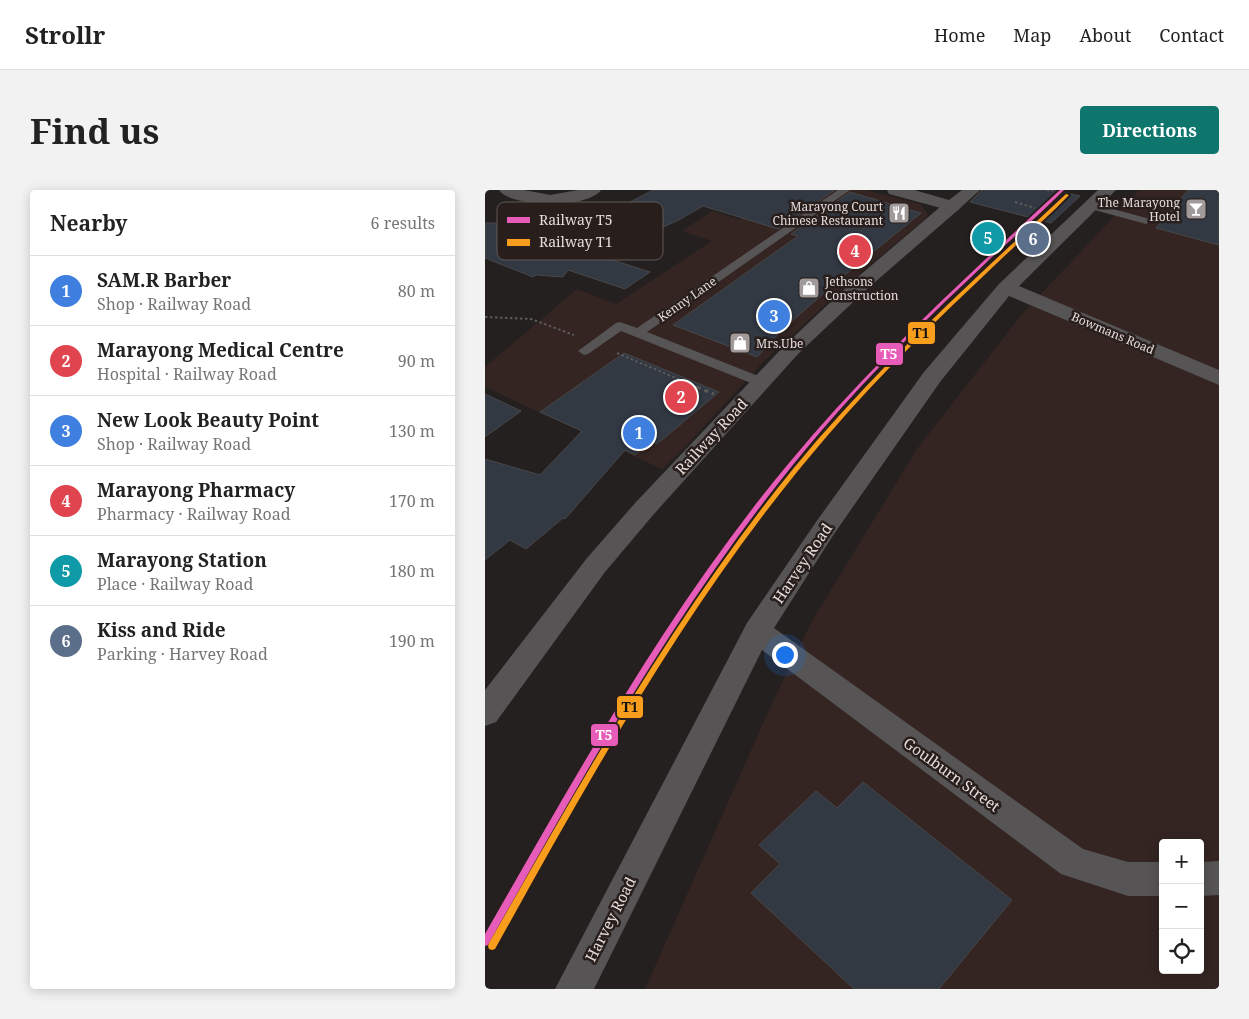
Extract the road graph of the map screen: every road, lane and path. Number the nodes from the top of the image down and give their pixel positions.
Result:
1 (507, 190) edge
2 (593, 190) edge
3 (845, 190) edge
4 (897, 190) edge
5 (972, 190) edge
6 (1047, 190) edge
7 (1053, 192) dead end
8 (1099, 198) edge
9 (1015, 202) dead end
10 (952, 206) junction
11 (1035, 208) dead end
12 (1146, 221) dead end
13 (1006, 288) junction
14 (485, 317) edge
15 (638, 334) junction
16 (589, 347) junction
17 (1219, 378) edge
18 (761, 382) junction
19 (714, 394) dead end
20 (757, 631) junction
21 (485, 713) edge
22 (1204, 878) edge
23 (1219, 878) edge
24 (1159, 879) edge
25 (574, 989) edge

1 - 2 street
3 - 15 lane, Kenny Lane
4 - 10 street
5 - 10 street, Railway Road
6 - 7 path
8 - 12 lane
8 - 13 street, Harvey Road
9 - 11 path
10 - 18 street, Railway Road
13 - 17 street, Bowmans Road
13 - 20 street, Harvey Road
14 - 16 path
15 - 16 lane
15 - 18 lane, Kenny Lane
16 - 19 path
18 - 21 street, Railway Road
20 - 24 street, Goulburn Street
20 - 25 street, Harvey Road
22 - 23 street

